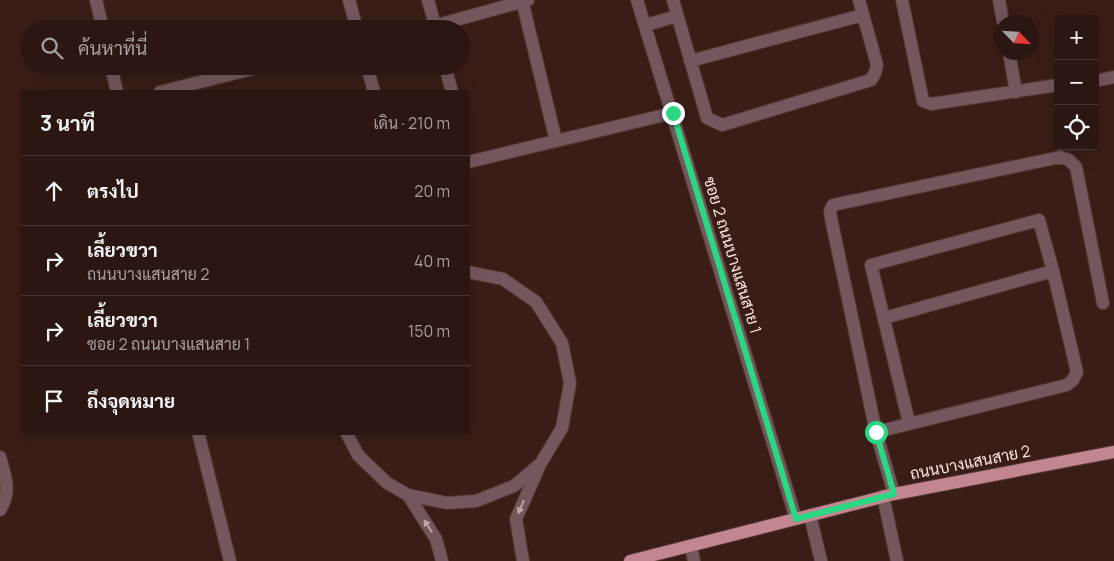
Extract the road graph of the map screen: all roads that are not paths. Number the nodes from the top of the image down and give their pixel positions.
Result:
1 (96, 0) edge
2 (349, 0) edge
3 (428, 0) edge
4 (524, 0) edge
5 (637, 0) edge
6 (673, 0) edge
7 (859, 0) edge
8 (902, 0) edge
9 (999, 0) edge
10 (863, 15) junction
11 (1002, 15) edge
12 (677, 16) junction
13 (101, 20) edge
14 (355, 20) edge
15 (430, 20) edge
16 (458, 20) edge
17 (646, 25) junction
18 (1010, 60) edge
19 (690, 61) junction
20 (113, 75) edge
21 (228, 75) edge
22 (369, 75) edge
23 (447, 75) edge
24 (1114, 76) edge
25 (1099, 80) edge
26 (1054, 86) edge
27 (117, 90) edge
28 (168, 90) edge
29 (373, 90) edge
30 (451, 90) edge
31 (1016, 92) junction
32 (673, 113) junction
33 (556, 141) junction
34 (470, 158) edge
35 (1053, 271) junction
36 (470, 272) edge
37 (1103, 303) dead end
38 (884, 318) junction
39 (909, 424) junction
40 (876, 432) junction
41 (199, 435) edge
42 (348, 435) edge
43 (1114, 452) edge
44 (0, 457) edge
45 (541, 462) junction
46 (408, 494) junction
47 (888, 495) junction
48 (0, 510) edge
49 (810, 515) junction
50 (796, 519) junction
51 (691, 546) junction
52 (230, 561) edge
53 (442, 561) edge
54 (523, 561) edge
55 (630, 561) edge
56 (694, 561) edge
57 (821, 561) edge
58 (897, 561) edge

1 - 13 street
2 - 14 street
3 - 15 street
4 - 16 street
4 - 33 street
5 - 17 street, ซอย 2 ถนนบางแสนสาย 1
6 - 12 street
7 - 10 street
8 - 31 street
9 - 11 street
10 - 19 street
10 - 19 street
12 - 17 street
12 - 19 street
17 - 32 street, ซอย 2 ถนนบางแสนสาย 1
18 - 31 street
20 - 27 street
21 - 28 street
22 - 29 street
23 - 30 street
24 - 25 street
26 - 31 street
32 - 33 street
32 - 50 street, ซอย 2 ถนนบางแสนสาย 1
33 - 34 street
35 - 38 street
35 - 38 street
35 - 39 street
36 - 45 street
37 - 40 street
38 - 39 street
39 - 40 street
40 - 47 street
41 - 52 street
42 - 46 street
43 - 47 main road, ถนนบางแสนสาย 2
44 - 48 street
45 - 46 street
45 -> 54 street
53 -> 46 street
47 - 49 main road, ถนนบางแสนสาย 2
47 - 58 street
49 - 50 main road, ถนนบางแสนสาย 2
49 - 57 street
50 - 51 main road, ถนนบางแสนสาย 2
51 - 55 main road, ถนนบางแสนสาย 2
51 - 56 street

